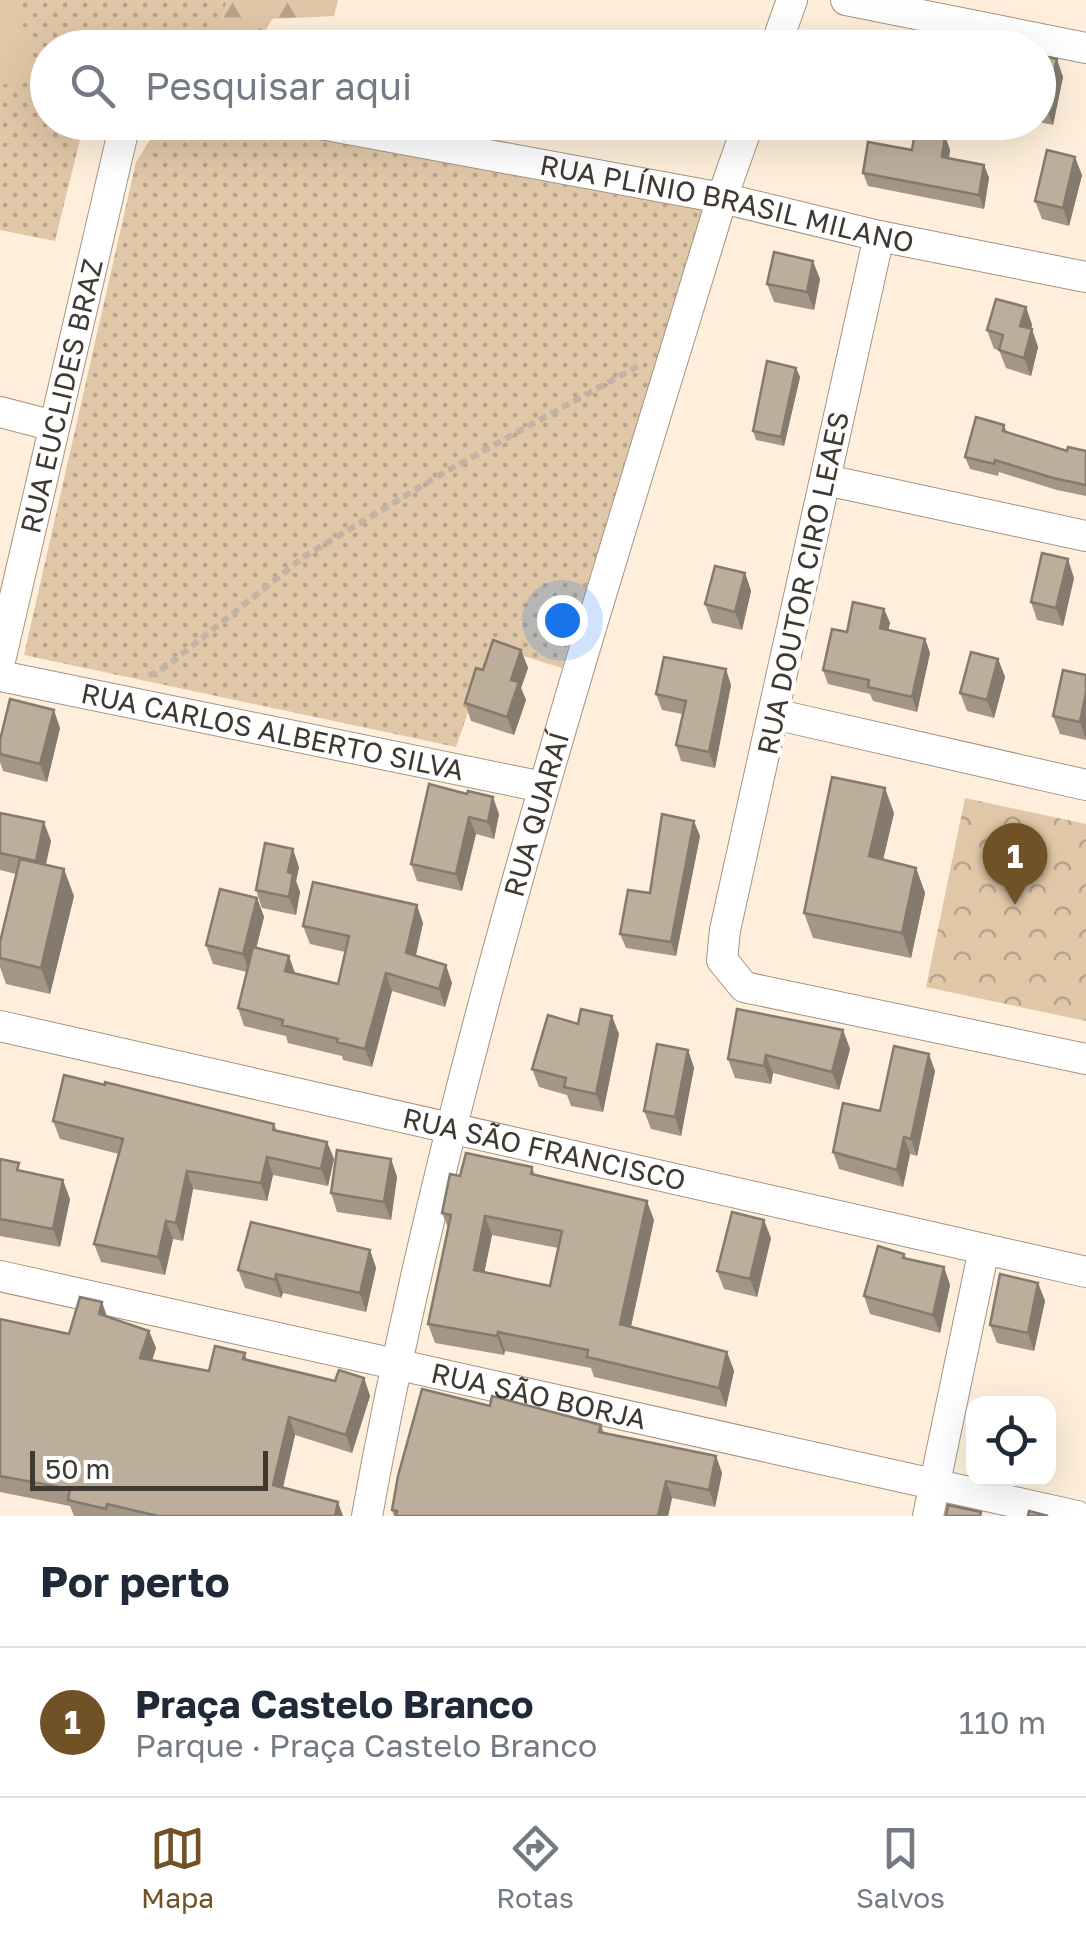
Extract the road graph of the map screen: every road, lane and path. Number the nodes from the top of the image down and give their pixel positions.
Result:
1 (792, 0) edge
2 (846, 0) edge
3 (782, 30) edge
4 (996, 30) edge
5 (1056, 42) edge
6 (1086, 48) edge
7 (123, 140) edge
8 (408, 140) edge
9 (743, 140) edge
10 (722, 198) junction
11 (879, 236) junction
12 (1086, 277) edge
13 (643, 363) dead end
14 (0, 412) edge
15 (54, 426) junction
16 (826, 480) junction
17 (1086, 536) edge
18 (0, 661) edge
19 (0, 676) edge
20 (110, 698) junction
21 (774, 714) junction
22 (1086, 785) edge
23 (543, 787) junction
24 (0, 1026) edge
25 (1086, 1059) edge
26 (452, 1129) junction
27 (984, 1249) junction
28 (1086, 1272) edge
29 (0, 1276) edge
30 (394, 1364) junction
31 (934, 1485) junction
32 (367, 1516) edge
33 (928, 1516) edge
34 (1077, 1516) edge

1 - 3 street
2 - 4 street
5 - 6 street
7 - 15 street, RUA EUCLIDES BRAZ
8 - 10 street, RUA PLÍNIO BRASIL MILANO
9 - 10 street, RUA QUARAÍ
10 - 11 street, RUA PLÍNIO BRASIL MILANO
10 - 23 street, RUA QUARAÍ
11 - 12 street, RUA PLÍNIO BRASIL MILANO
11 - 16 street, RUA DOUTOR CIRO LEAES
13 - 20 path
14 - 15 street
15 - 18 street, RUA EUCLIDES BRAZ
16 - 17 street
16 - 21 street, RUA DOUTOR CIRO LEAES
19 - 20 street, RUA CARLOS ALBERTO SILVA
20 - 23 street, RUA CARLOS ALBERTO SILVA
21 - 22 street
21 - 25 street, RUA DOUTOR CIRO LEAES
23 - 26 street, RUA QUARAÍ
24 - 26 street, RUA SÃO FRANCISCO
26 - 27 street, RUA SÃO FRANCISCO
26 - 30 street, RUA QUARAÍ
27 - 28 street, RUA SÃO FRANCISCO
27 - 31 street
29 - 30 street, RUA SÃO BORJA
30 - 31 street, RUA SÃO BORJA
30 - 32 street, RUA QUARAÍ
31 - 33 street
31 - 34 street, RUA SÃO BORJA

